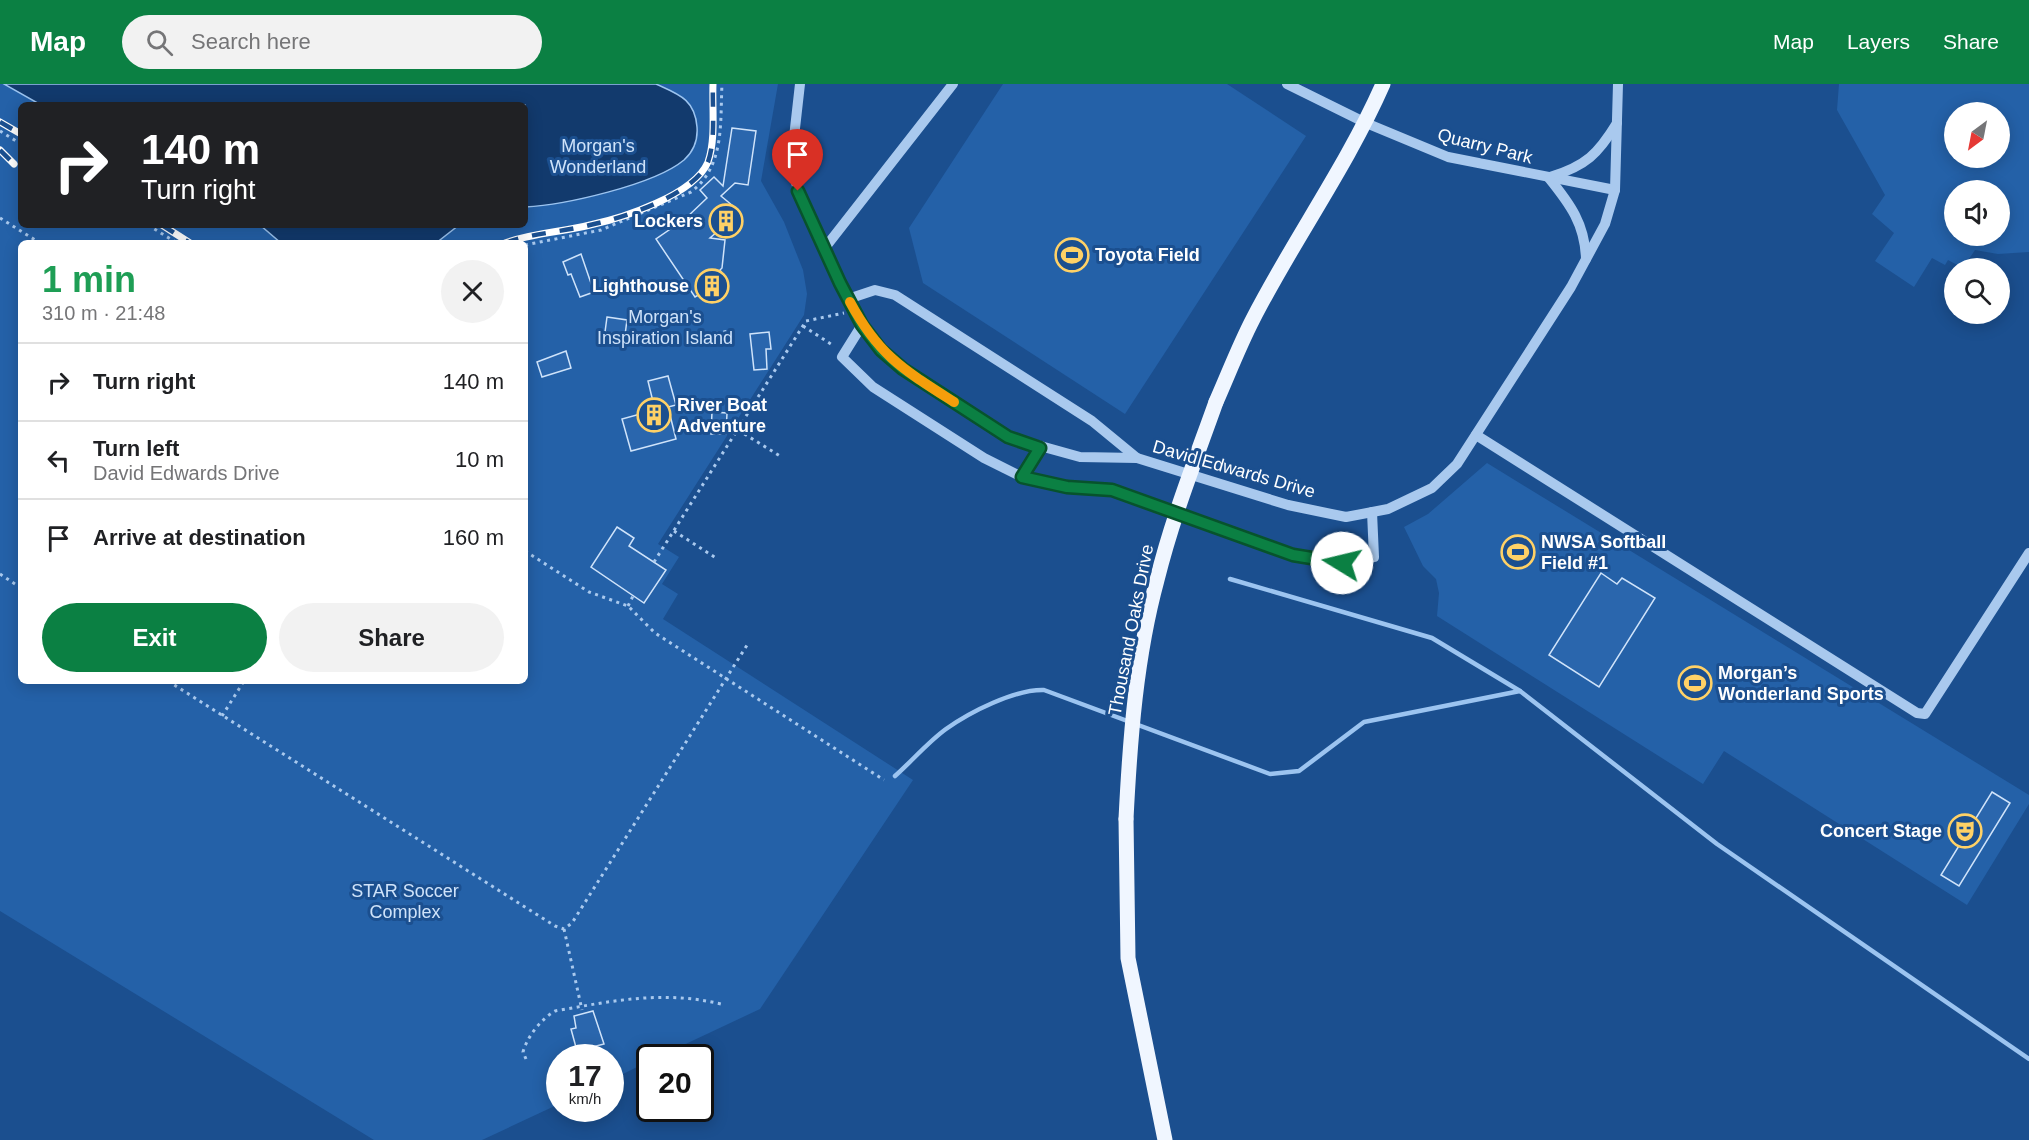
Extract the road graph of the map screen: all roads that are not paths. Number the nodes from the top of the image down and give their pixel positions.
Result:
1 (800, 84) edge
2 (953, 84) edge
3 (1287, 84) edge
4 (1383, 84) edge
5 (1618, 84) edge
6 (1366, 123) junction
7 (1617, 123) junction
8 (1549, 178) junction
9 (1615, 190) junction
10 (824, 249) junction
11 (1586, 261) junction
12 (851, 304) junction
13 (862, 325) junction
14 (1476, 435) junction
15 (1040, 448) junction
16 (1137, 458) junction
17 (1022, 477) junction
18 (1372, 512) junction
19 (2029, 553) edge
20 (1162, 1122) junction
21 (1165, 1140) edge
22 (1171, 1140) edge

1 - 10 street, David Edwards Drive
2 - 10 street
3 - 6 street, Quarry Park
4 - 6 main road, Thousand Oaks Drive
5 - 7 street, David Edwards Drive
6 - 8 street, Quarry Park
6 - 20 main road, Thousand Oaks Drive, bridge
7 - 8 street
7 - 9 street, David Edwards Drive
8 - 9 street, Quarry Park
8 - 11 street
9 - 11 street, David Edwards Drive
10 - 12 street, David Edwards Drive
11 - 14 street, David Edwards Drive
12 - 13 street, David Edwards Drive
12 - 16 street
13 - 15 street, David Edwards Drive
13 - 17 street
14 - 18 street, David Edwards Drive
14 - 19 street
15 - 16 street, David Edwards Drive
15 - 17 street
16 - 18 street, David Edwards Drive
17 - 18 street
20 - 21 main road, Thousand Oaks Drive
20 - 22 main road, Thousand Oaks Drive

